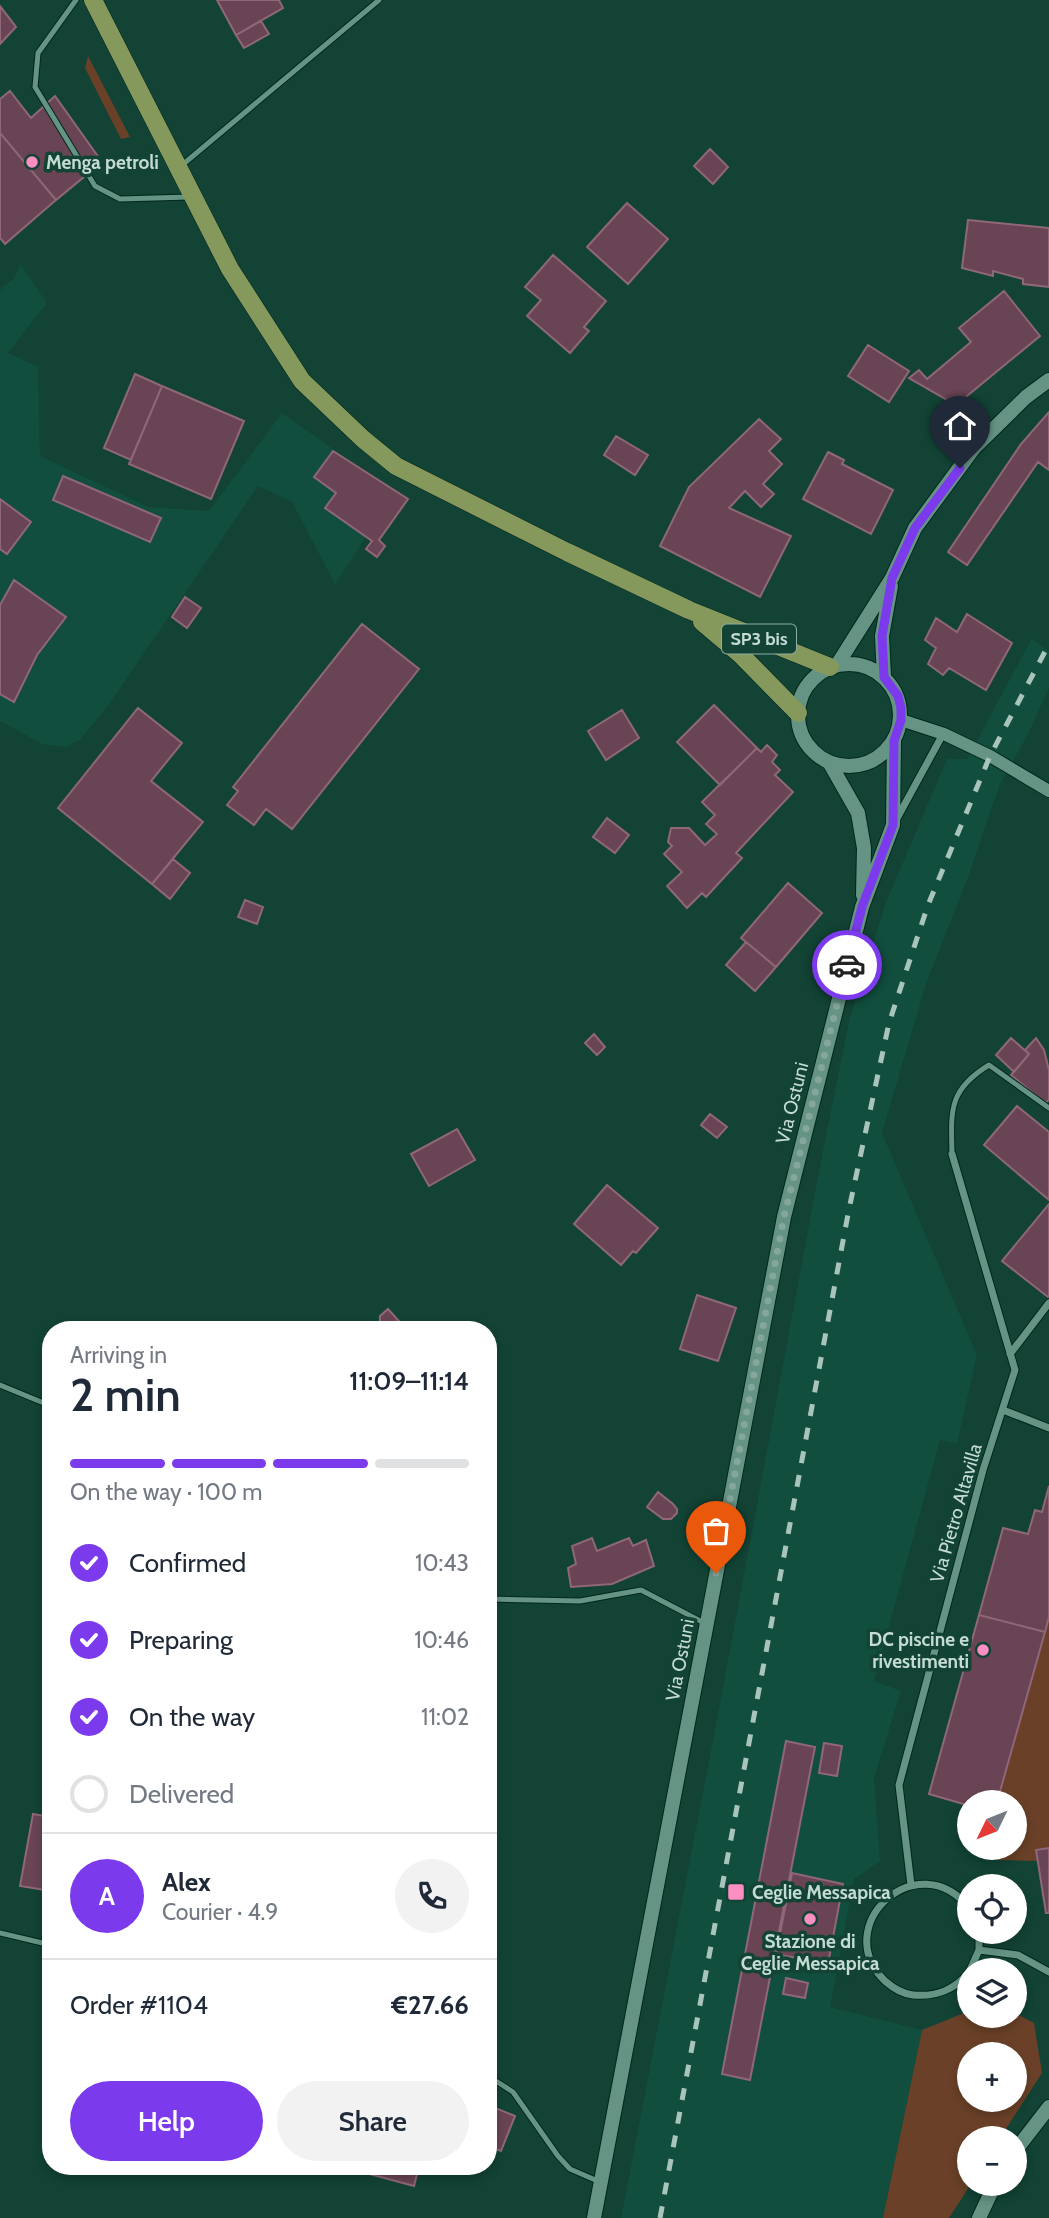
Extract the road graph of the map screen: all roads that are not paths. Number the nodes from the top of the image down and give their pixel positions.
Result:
1 (76, 0) edge
2 (93, 0) edge
3 (379, 0) edge
4 (178, 168) junction
5 (194, 197) junction
6 (1049, 380) edge
7 (892, 578) junction
8 (689, 610) junction
9 (833, 666) junction
10 (884, 677) junction
11 (798, 713) junction
12 (901, 720) junction
13 (944, 734) junction
14 (894, 741) junction
15 (829, 762) junction
16 (1049, 790) edge
17 (893, 825) junction
18 (862, 907) junction
19 (1049, 1108) edge
20 (952, 1154) joint
21 (1049, 1303) edge
22 (1010, 1354) junction
23 (0, 1385) edge
24 (42, 1402) edge
25 (1003, 1410) junction
26 (1049, 1428) edge
27 (497, 1599) edge
28 (706, 1624) junction
29 (911, 1885) junction
30 (957, 1896) edge
31 (0, 1933) edge
32 (42, 1943) edge
33 (979, 1944) edge
34 (979, 1950) junction
35 (976, 1958) edge
36 (1049, 1972) edge
37 (957, 1984) edge
38 (497, 2082) edge
39 (1049, 2107) edge
40 (1027, 2135) edge
41 (600, 2182) junction
42 (989, 2196) edge
43 (594, 2218) edge
44 (979, 2218) edge

1 - 5 lane
2 - 4 main road
3 - 4 lane
4 - 5 main road
5 - 8 main road, SP3 bis
6 - 7 main road
7 - 9 main road
7 - 10 main road
8 - 9 main road, SP3 bis
8 - 11 main road, SP3 bis
9 - 10 main road
9 - 11 main road
10 - 12 main road
11 - 15 main road
12 - 13 street
12 - 14 main road
13 - 16 street
13 - 17 street
14 - 15 main road
14 - 17 main road
15 - 18 main road
17 - 18 main road
18 - 28 main road, Via Ostuni
19 - 20 lane
20 - 22 street, Via Pietro Altavilla
21 - 22 street
22 - 25 street, Via Pietro Altavilla
23 - 24 lane
25 - 26 street
25 - 29 street, Via Pietro Altavilla
27 - 28 lane
28 - 41 main road, Via Ostuni
29 - 30 street
29 - 37 street
31 - 32 lane
33 - 34 street
34 - 35 street
34 - 36 street
38 - 41 lane
39 - 40 main road
41 - 43 main road, Via Ostuni
42 - 44 main road

